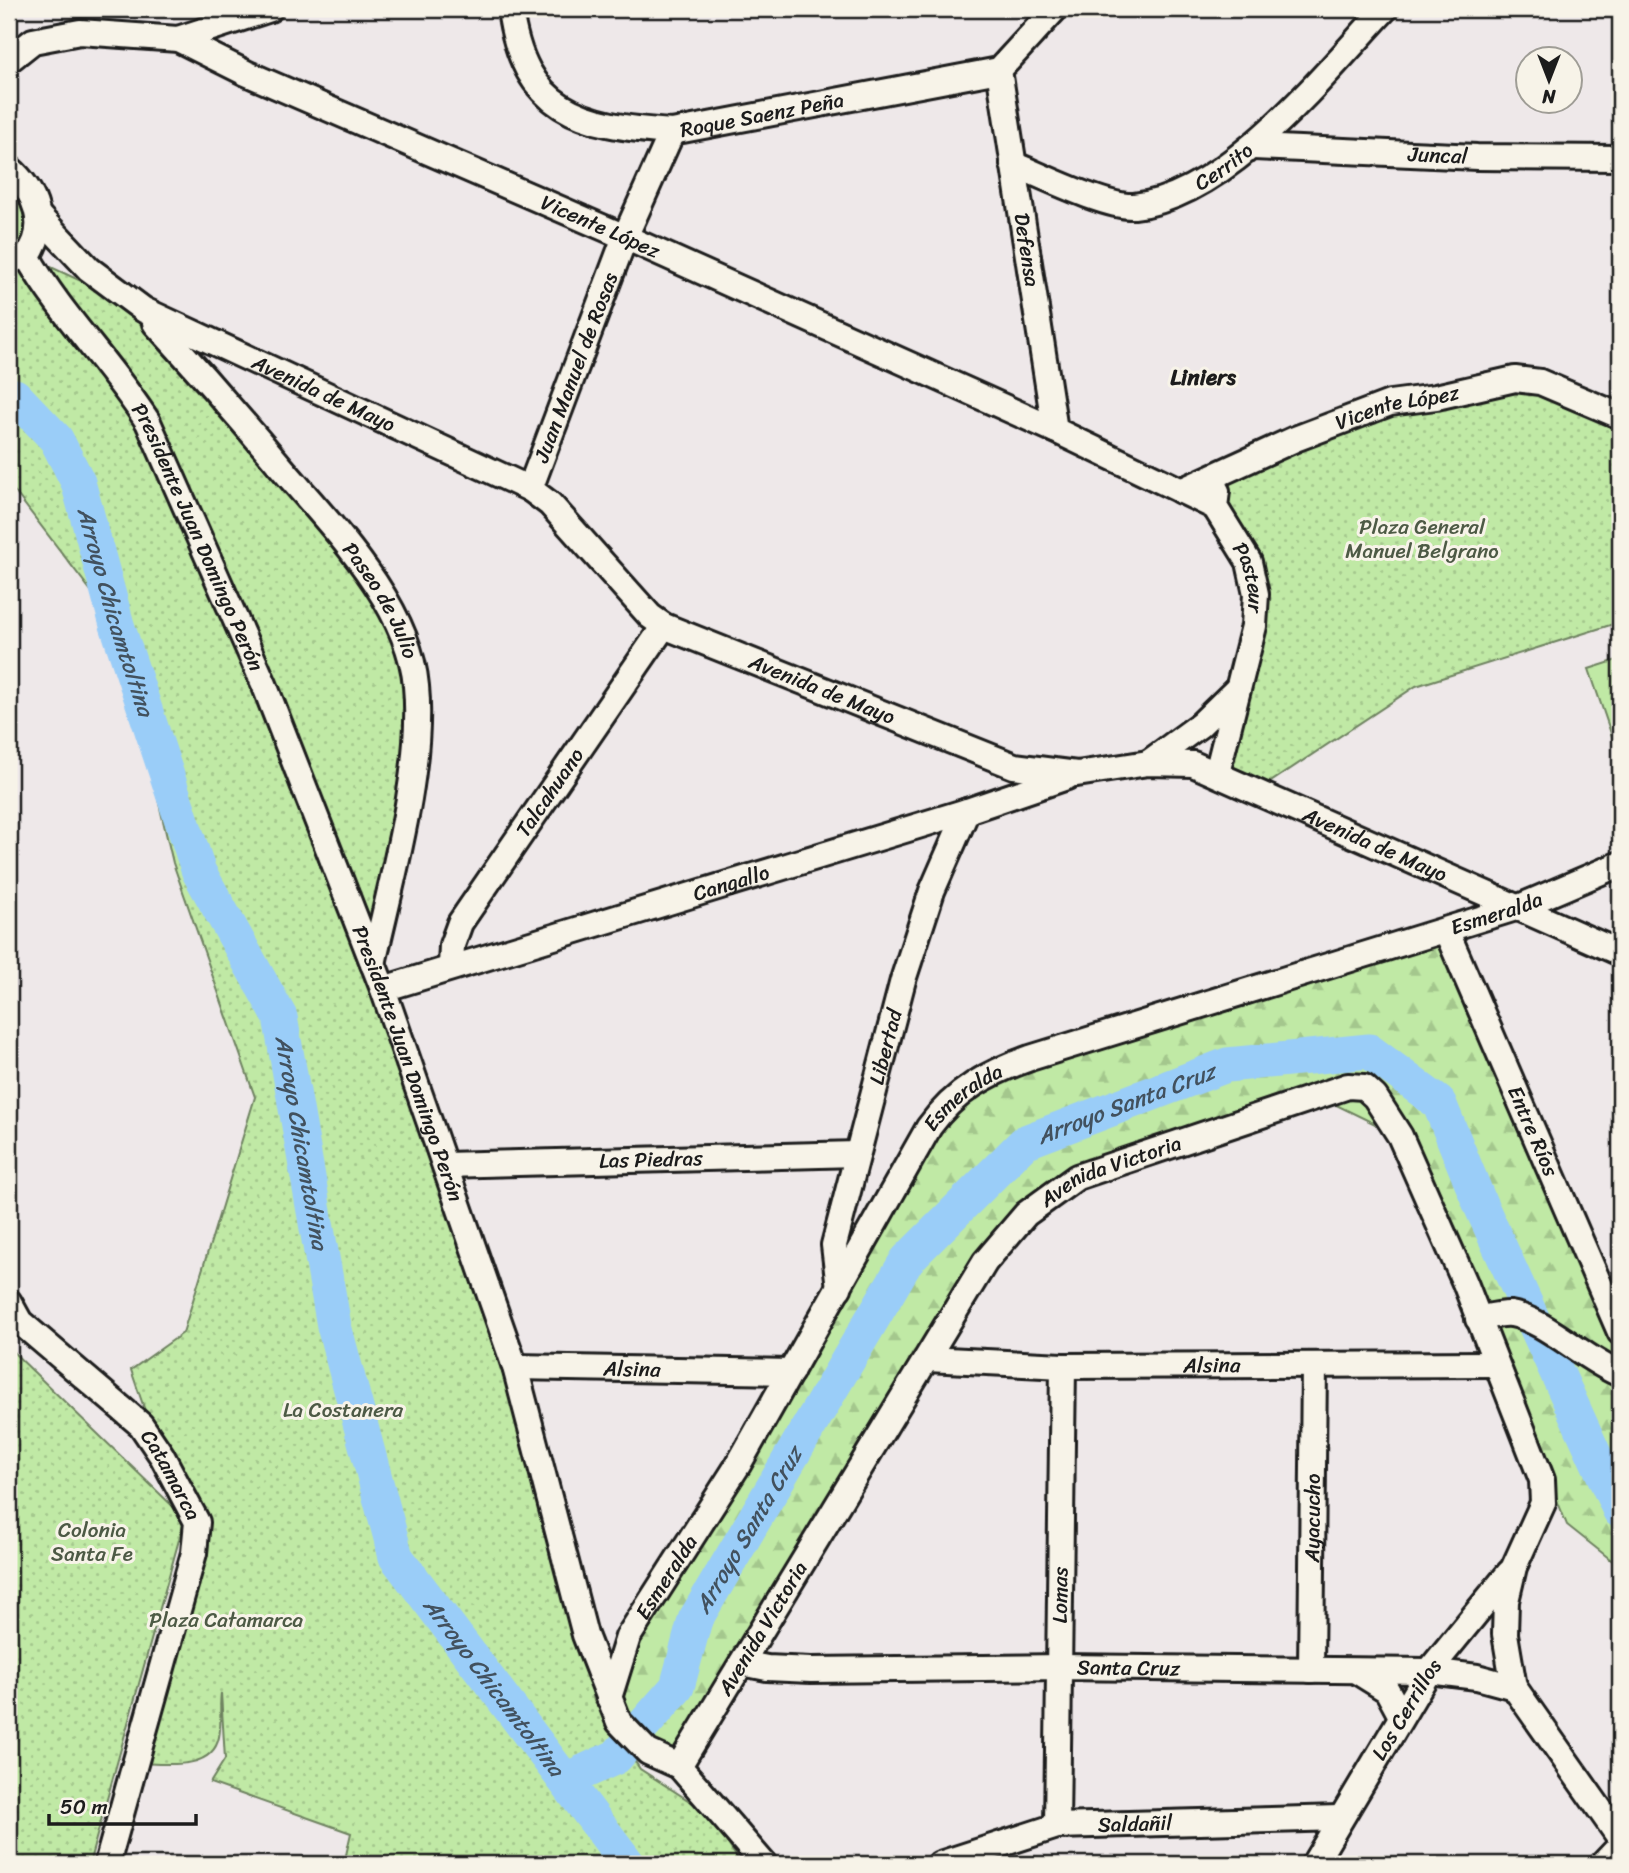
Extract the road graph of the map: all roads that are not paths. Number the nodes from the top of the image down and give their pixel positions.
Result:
1 (267, 9) edge
2 (510, 9) edge
3 (1055, 9) edge
4 (1385, 9) edge
5 (178, 38) junction
6 (9, 60) edge
7 (999, 70) junction
8 (672, 132) junction
9 (1254, 147) junction
10 (9, 150) edge
11 (1620, 158) edge
12 (1013, 164) junction
13 (14, 173) edge
14 (38, 215) junction
15 (625, 237) junction
16 (19, 261) edge
17 (89, 269) junction
18 (144, 310) junction
19 (1620, 416) edge
20 (1055, 430) junction
21 (1218, 473) junction
22 (530, 489) junction
23 (1181, 491) junction
24 (1215, 507) junction
25 (664, 626) junction
26 (1236, 690) junction
27 (1149, 763) junction
28 (1217, 773) junction
29 (1077, 774) junction
30 (967, 811) junction
31 (1620, 864) edge
32 (1518, 907) junction
33 (1446, 930) junction
34 (1620, 953) edge
35 (373, 964) junction
36 (451, 966) junction
37 (383, 989) junction
38 (857, 1154) junction
39 (445, 1165) junction
40 (839, 1288) junction
41 (9, 1302) edge
42 (1478, 1319) junction
43 (1620, 1332) edge
44 (927, 1359) junction
45 (1496, 1364) junction
46 (1314, 1365) junction
47 (1063, 1366) junction
48 (515, 1367) junction
49 (791, 1372) junction
50 (1620, 1374) edge
51 (1514, 1567) junction
52 (742, 1663) junction
53 (1060, 1667) junction
54 (1311, 1670) junction
55 (1355, 1670) junction
56 (1429, 1671) junction
57 (1514, 1688) junction
58 (609, 1698) junction
59 (1401, 1716) junction
60 (679, 1766) junction
61 (1339, 1818) junction
62 (1057, 1826) junction
63 (1620, 1838) edge
64 (1620, 1846) edge
65 (107, 1864) edge
66 (764, 1864) edge
67 (940, 1864) edge
68 (1314, 1864) edge
69 (1603, 1864) edge

1 - 5 street
2 - 8 street, Roque Saenz Peña
3 - 7 street
4 - 9 street, Cerrito
5 - 6 street, Vicente López
5 - 15 street, Vicente López
7 - 8 street, Roque Saenz Peña
7 - 12 street, Defensa
8 - 15 street, Juan Manuel de Rosas
9 - 11 street, Juncal
9 - 12 street, Cerrito
10 - 13 street
12 - 20 street, Defensa
13 - 14 street, Avenida de Mayo
14 - 16 street
14 - 17 street, Avenida de Mayo
15 - 20 street, Vicente López
15 - 22 street, Juan Manuel de Rosas
16 - 17 street, Avenida de Mayo
16 - 35 street, Presidente Juan Domingo Perón
17 - 18 street, Avenida de Mayo
18 - 22 street, Avenida de Mayo
18 - 35 street, Paseo de Julio
19 - 21 street, Vicente López
20 - 23 street, Vicente López
21 - 23 street, Vicente López
21 - 24 street
22 - 25 street, Avenida de Mayo
23 - 24 street, Vicente López
24 - 26 street, Pasteur
25 - 29 street, Avenida de Mayo
25 - 36 street, Talcahuano
26 - 27 street
26 - 28 street, Pasteur
27 - 28 street, Avenida de Mayo
27 - 29 street, Avenida de Mayo
28 - 32 street, Avenida de Mayo
29 - 30 street, Cangallo
30 - 36 street, Cangallo
30 - 38 street, Libertad
31 - 32 street, Esmeralda
32 - 33 street, Esmeralda
32 - 34 street, Avenida de Mayo
33 - 40 street, Esmeralda
33 - 43 street, Entre Ríos
35 - 37 street, Presidente Juan Domingo Perón
36 - 37 street, Cangallo
37 - 39 street, Presidente Juan Domingo Perón
38 - 39 street, Las Piedras
38 - 40 street, Libertad
39 - 48 street, Presidente Juan Domingo Perón
40 - 49 street, Esmeralda
41 - 65 street, Catamarca
42 - 44 street, Avenida Victoria
42 - 45 street, Avenida Victoria
42 - 50 street
44 - 47 street, Alsina
44 - 52 street, Avenida Victoria
45 - 46 street, Alsina
45 - 51 street, Avenida Victoria
46 - 47 street, Alsina
46 - 54 street, Ayacucho
47 - 53 street, Lomas
48 - 49 street, Alsina
48 - 58 street, Presidente Juan Domingo Perón
49 - 58 street, Esmeralda
51 - 56 street, Los Cerrillos
51 - 57 street
52 - 53 street, Santa Cruz
52 - 60 street, Avenida Victoria
53 - 54 street, Santa Cruz
53 - 62 street, Lomas
54 - 55 street, Santa Cruz
55 - 56 street, Santa Cruz
55 - 59 street
56 - 57 street, Santa Cruz
56 - 59 street, Los Cerrillos
57 - 63 street
58 - 60 street, Presidente Juan Domingo Perón
59 - 61 street, Los Cerrillos
60 - 66 street, Presidente Juan Domingo Perón
61 - 62 street, Saldañil
61 - 68 street, Los Cerrillos
62 - 67 street, Saldañil
64 - 69 street

